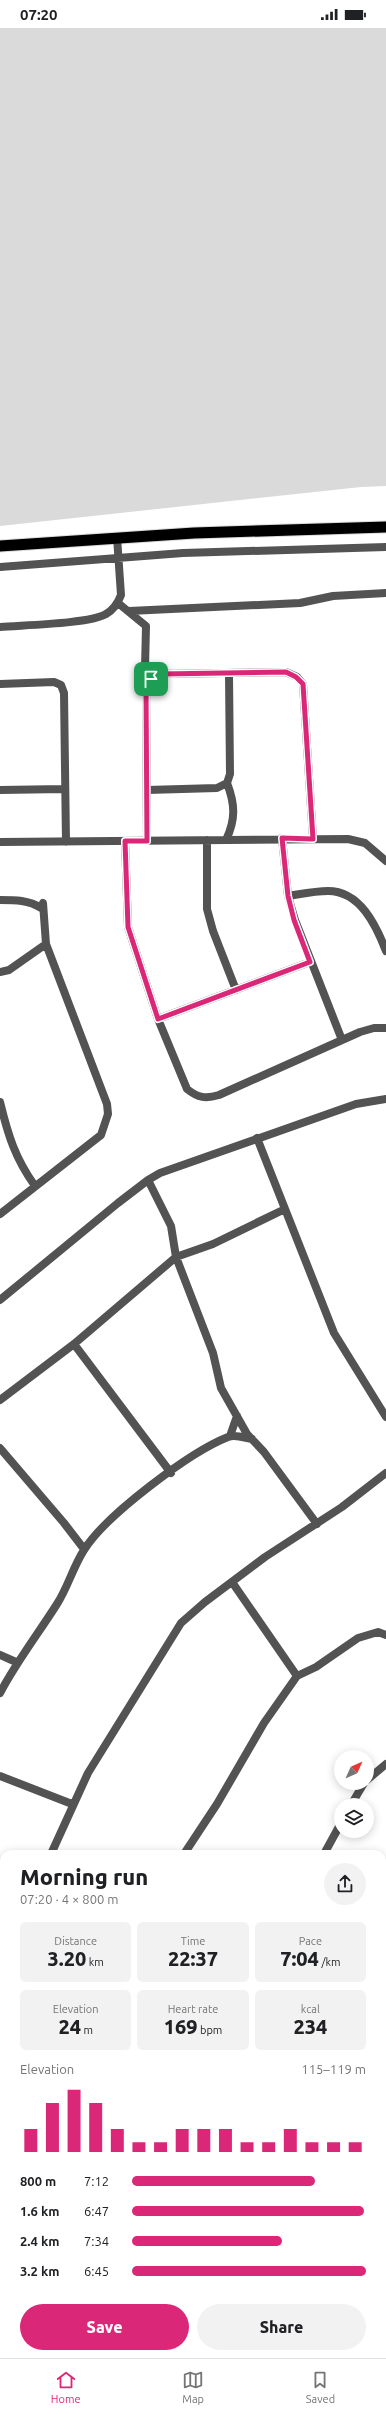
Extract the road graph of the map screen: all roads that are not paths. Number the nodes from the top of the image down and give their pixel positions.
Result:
1 (386, 527) edge
2 (117, 537) junction
3 (0, 546) edge
4 (386, 548) edge
5 (117, 558) junction
6 (0, 567) edge
7 (386, 593) edge
8 (118, 603) junction
9 (129, 611) junction
10 (0, 627) edge
11 (229, 674) junction
12 (151, 679) junction
13 (0, 684) edge
14 (227, 783) junction
15 (64, 789) junction
16 (0, 790) edge
17 (147, 790) junction
18 (282, 838) junction
19 (313, 839) junction
20 (207, 840) junction
21 (226, 840) junction
22 (125, 841) junction
23 (147, 841) junction
24 (0, 842) edge
25 (66, 842) junction
26 (386, 861) edge
27 (288, 896) junction
28 (0, 900) edge
29 (46, 944) junction
30 (386, 951) edge
31 (310, 962) junction
32 (0, 972) edge
33 (236, 990) junction
34 (158, 1019) junction
35 (386, 1028) edge
36 (342, 1040) junction
37 (386, 1099) edge
38 (0, 1102) edge
39 (257, 1138) junction
40 (148, 1180) junction
41 (35, 1186) junction
42 (285, 1209) junction
43 (0, 1214) edge
44 (176, 1257) junction
45 (0, 1300) edge
46 (74, 1344) junction
47 (0, 1400) edge
48 (237, 1416) junction
49 (386, 1417) edge
50 (230, 1436) junction
51 (253, 1439) junction
52 (0, 1448) edge
53 (171, 1473) junction
54 (386, 1473) edge
55 (317, 1524) junction
56 (84, 1549) junction
57 (232, 1582) junction
58 (386, 1635) edge
59 (0, 1655) edge
60 (16, 1662) junction
61 (298, 1676) junction
62 (0, 1693) edge
63 (386, 1764) edge
64 (374, 1774) edge
65 (0, 1776) edge
66 (72, 1804) junction
67 (334, 1836) edge
68 (53, 1850) edge
69 (187, 1850) edge
70 (326, 1850) edge

1 - 2 highway
2 - 3 highway
2 - 5 street
4 - 5 street
5 - 6 street
5 - 8 street
7 - 9 street
8 - 9 street
8 - 10 street
9 - 12 street
11 - 12 street
11 - 14 street
11 - 19 street
12 - 17 street
13 - 15 street
14 - 17 street
14 - 21 street
15 - 16 street
15 - 25 street
17 - 23 street
18 - 19 street
18 - 21 street
18 - 27 street
19 - 26 street
20 - 21 street
20 - 23 street
20 - 33 street
22 - 23 street
22 - 25 street
22 - 34 street
24 - 25 street
27 - 30 street
27 - 31 street
28 - 29 street
29 - 32 street
29 - 41 street
31 - 33 street
31 - 36 street
33 - 34 street
34 - 36 street
35 - 36 street
37 - 39 street
38 - 41 street
39 - 40 street
39 - 42 street
40 - 44 street
40 - 45 street
41 - 43 street
42 - 44 street
42 - 49 street
44 - 46 street
44 - 48 street
46 - 47 street
46 - 53 street
48 - 50 street
48 - 51 street
50 - 51 street
50 - 53 street
51 - 55 street
52 - 56 street
53 - 56 street
54 - 55 street
55 - 57 street
56 - 60 street
57 - 61 street
57 - 66 street
58 - 61 street
59 - 60 street
60 - 62 street
61 - 69 street
63 - 64 street
65 - 66 street
66 - 68 street
67 - 70 street

